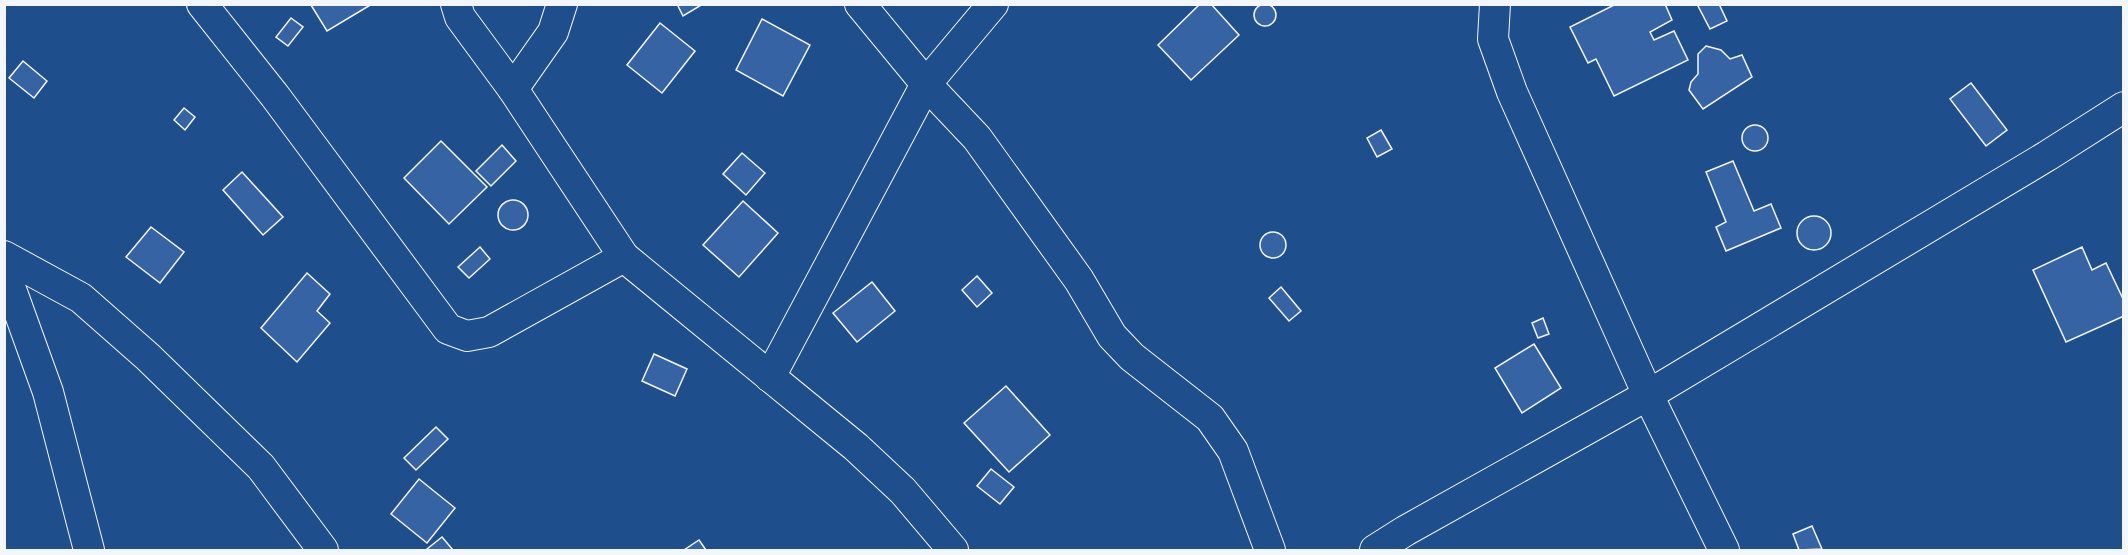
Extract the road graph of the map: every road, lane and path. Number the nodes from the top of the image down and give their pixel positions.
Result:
1 (202, 4) edge
2 (456, 4) edge
3 (562, 4) edge
4 (860, 4) edge
5 (993, 4) edge
6 (1495, 4) edge
7 (926, 84) junction
8 (513, 89) junction
9 (2124, 107) edge
10 (4, 256) edge
11 (624, 257) junction
12 (4, 270) edge
13 (770, 377) junction
14 (1648, 396) junction
15 (89, 550) edge
16 (323, 550) edge
17 (953, 550) edge
18 (1270, 550) edge
19 (1375, 550) edge
20 (1724, 550) edge

1 - 11 street
2 - 8 street
3 - 8 street
4 - 7 street
5 - 7 street
6 - 14 street
7 - 13 street
7 - 18 street
8 - 11 street
9 - 14 street
10 - 16 street
11 - 13 street
12 - 15 street
13 - 17 street
14 - 19 street
14 - 20 street

